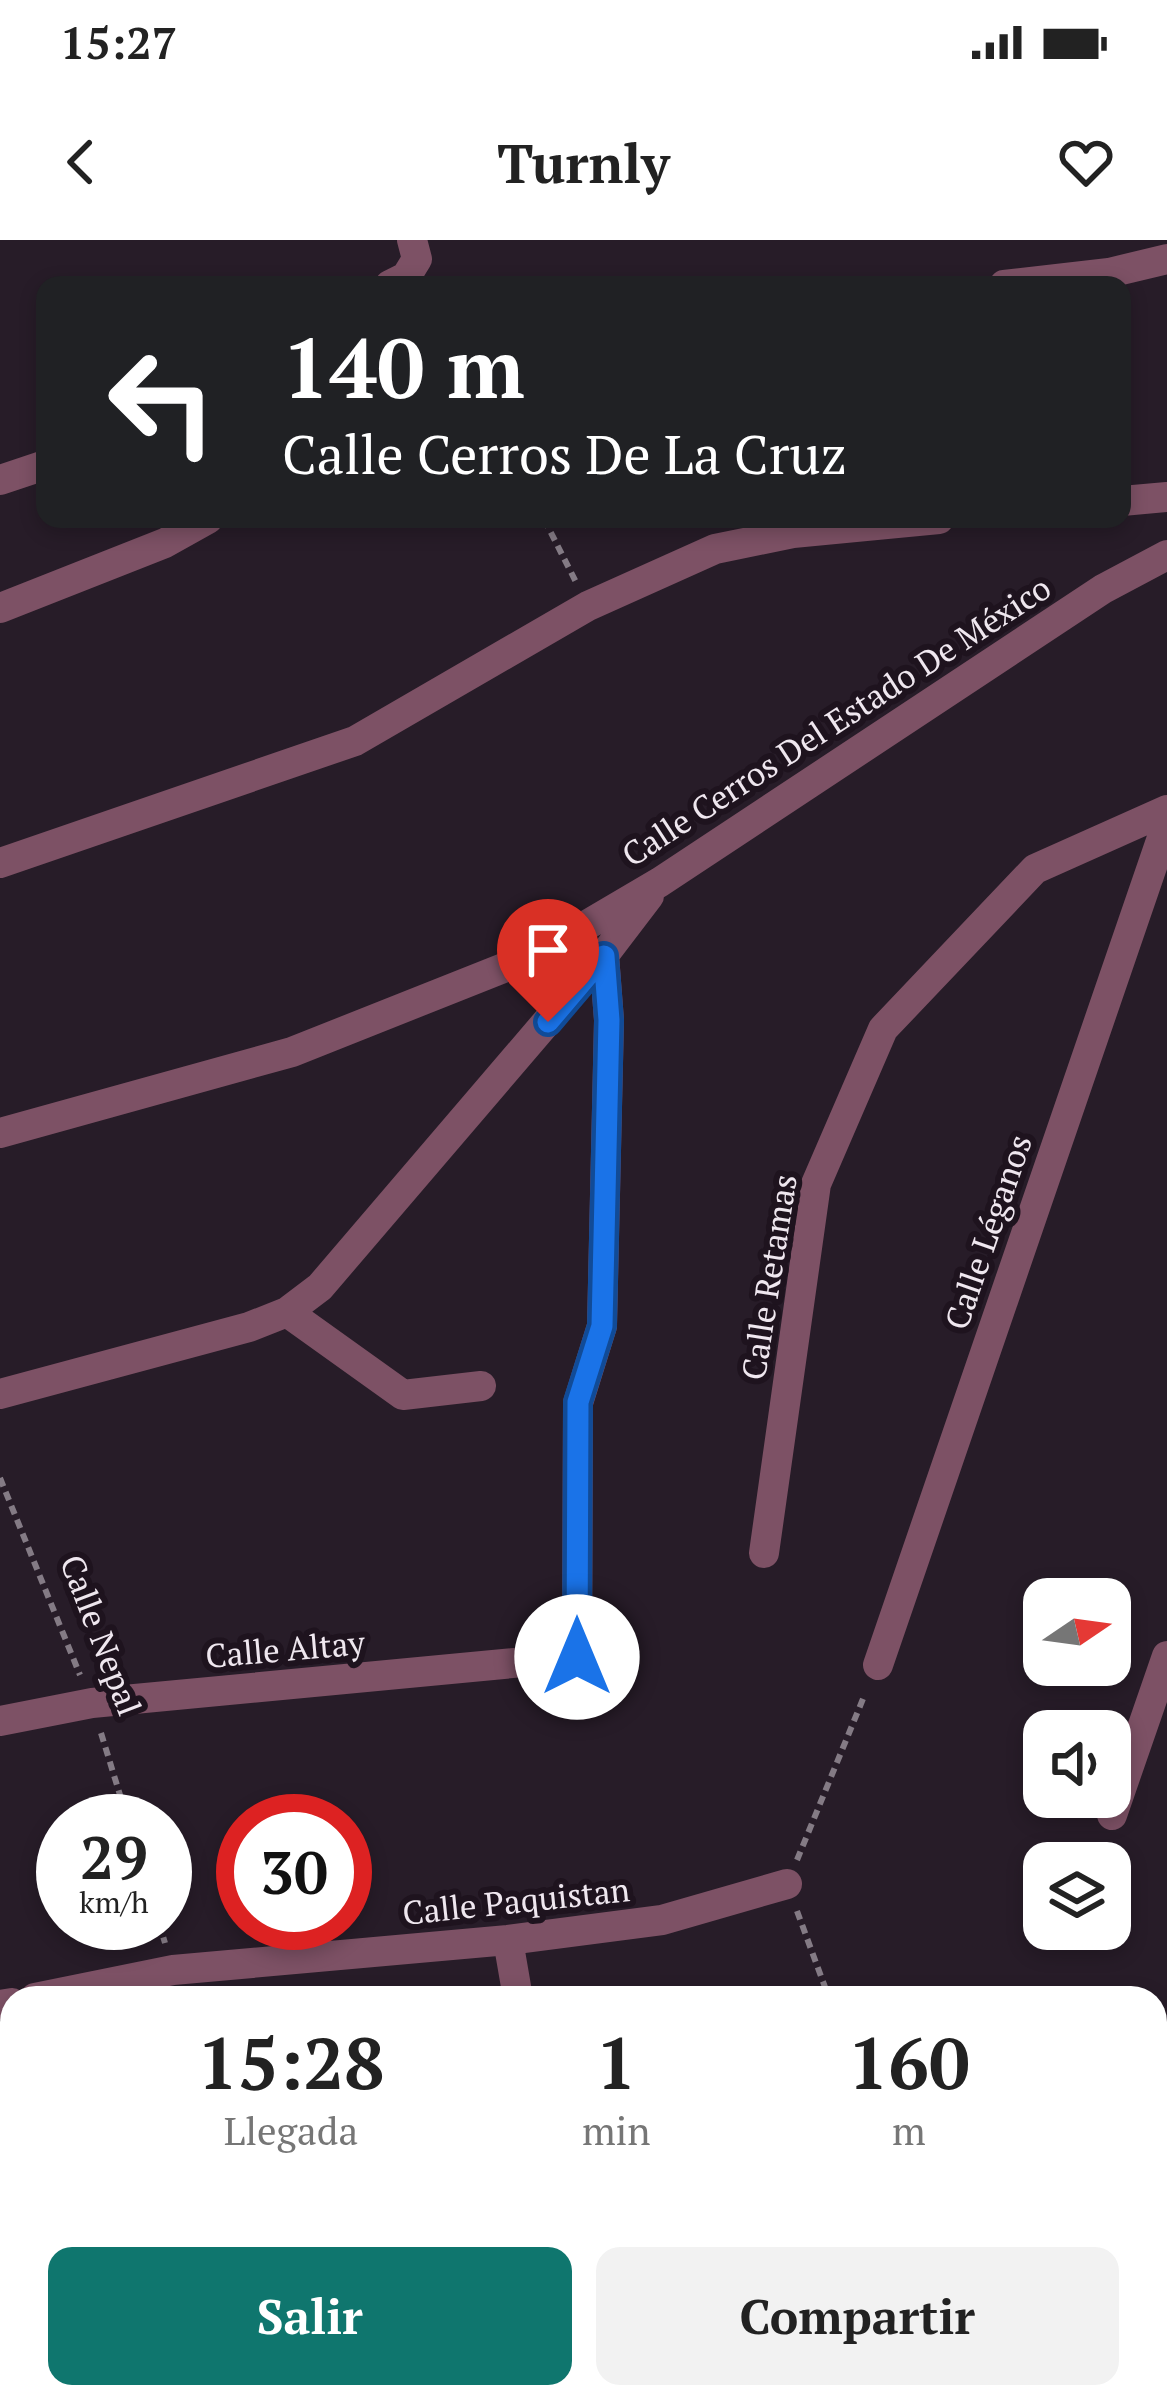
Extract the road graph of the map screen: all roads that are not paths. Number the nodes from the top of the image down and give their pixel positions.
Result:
1 (412, 240) edge
2 (1167, 259) edge
3 (407, 276) edge
4 (1083, 276) edge
5 (36, 468) edge
6 (0, 480) edge
7 (1167, 497) edge
8 (1131, 501) edge
9 (192, 528) edge
10 (845, 528) edge
11 (1167, 555) edge
12 (0, 608) edge
13 (1167, 810) edge
14 (1167, 823) edge
15 (0, 863) edge
16 (660, 882) junction
17 (604, 956) junction
18 (0, 1133) edge
19 (287, 1312) junction
20 (481, 1386) dead end
21 (0, 1394) edge
22 (764, 1553) dead end
23 (1167, 1657) edge
24 (878, 1665) road end
25 (0, 1721) edge
26 (1131, 1759) edge
27 (787, 1884) road end
28 (508, 1940) junction
29 (178, 1984) edge
30 (516, 1986) edge

1 - 3 street
2 - 4 street
5 - 6 street
7 - 8 street
9 - 12 street
10 - 15 street
11 - 16 street, Calle Cerros Del Estado De México
13 - 22 street, Calle Retamas
14 - 24 street, Calle Léganos
16 - 17 street
16 - 18 street, Calle Cerros Del Estado De México
17 - 19 street
17 - 25 street, Calle Altay
19 - 20 street
19 - 21 street
23 - 26 street
27 - 28 street, Calle Paquistan
28 - 29 street, Calle Paquistan
28 - 30 street

